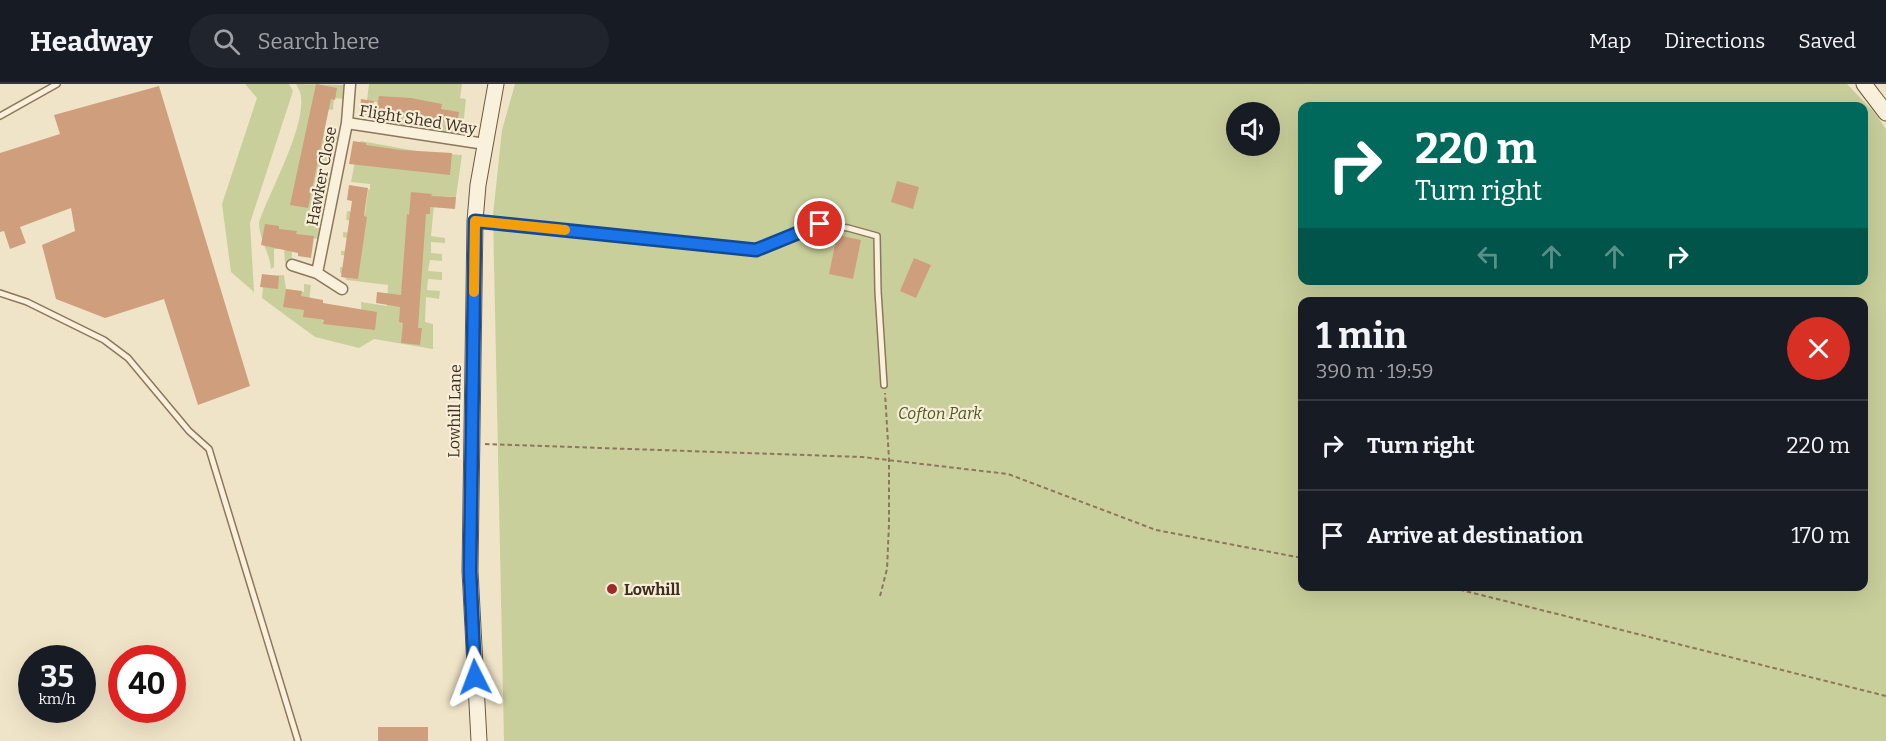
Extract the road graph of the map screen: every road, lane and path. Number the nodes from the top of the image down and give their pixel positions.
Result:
1 (57, 84) edge
2 (350, 84) edge
3 (496, 84) edge
4 (1867, 85) edge
5 (1886, 113) edge
6 (0, 116) edge
7 (347, 123) junction
8 (485, 144) junction
9 (475, 221) junction
10 (292, 265) dead end
11 (317, 273) junction
12 (342, 289) dead end
13 (0, 293) edge
14 (884, 386) joint
15 (472, 443) junction
16 (889, 459) junction
17 (1298, 557) edge
18 (1465, 591) edge
19 (880, 596) dead end
20 (1886, 696) edge
21 (298, 741) edge
22 (479, 741) edge

1 - 6 lane
2 - 7 street, Hawker Close
3 - 8 street, Lowhill Lane
4 - 5 street
7 - 8 street, Flight Shed Way
7 - 11 street, Hawker Close
8 - 9 street, Lowhill Lane
9 - 14 lane
9 - 15 street, Lowhill Lane
10 - 11 street
11 - 12 street
13 - 21 lane
14 - 16 path
15 - 16 path
15 - 22 street, Lowhill Lane
16 - 17 path
16 - 19 path
18 - 20 path

